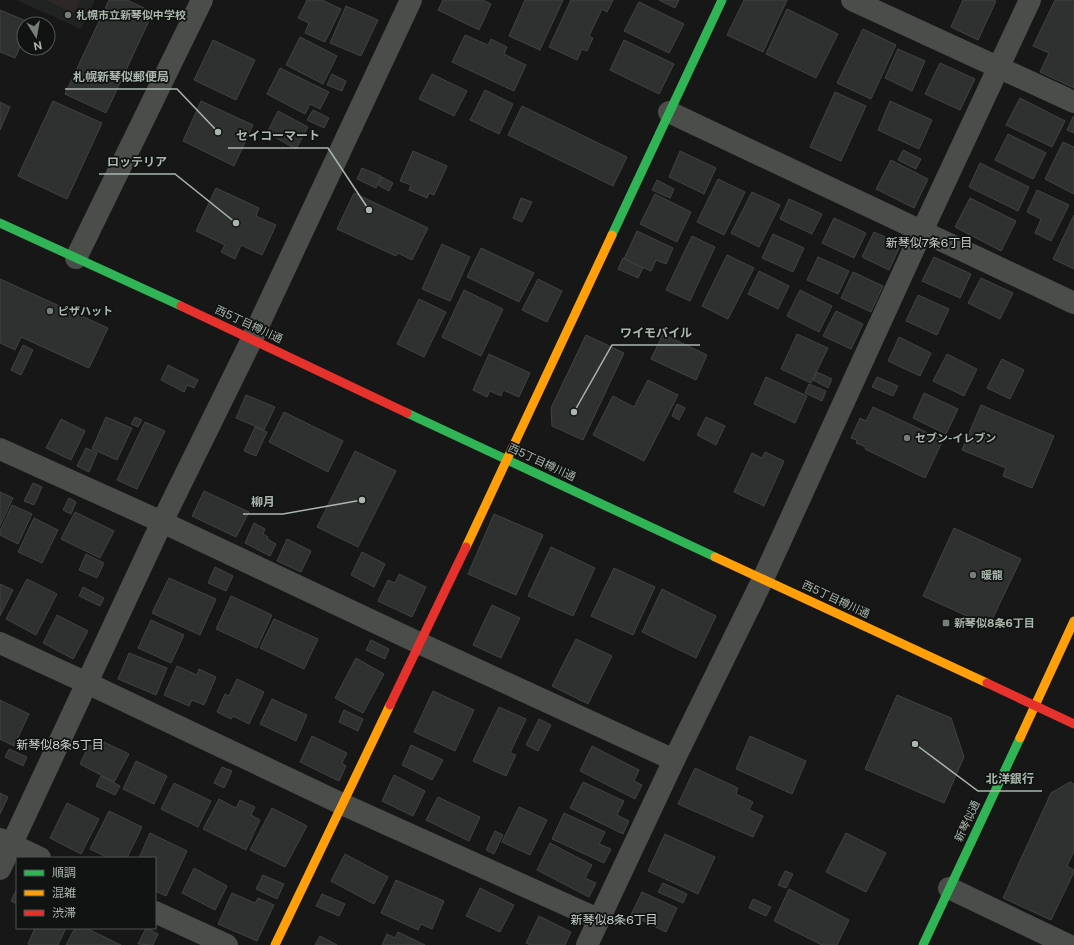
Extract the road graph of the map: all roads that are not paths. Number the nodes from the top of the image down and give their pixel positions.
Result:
1 (202, 0) edge
2 (411, 0) edge
3 (722, 0) edge
4 (852, 0) edge
5 (1030, 0) edge
6 (999, 68) junction
7 (1074, 102) edge
8 (669, 112) junction
9 (0, 223) edge
10 (923, 231) junction
11 (76, 258) junction
12 (1074, 303) edge
13 (252, 339) junction
14 (0, 449) edge
15 (507, 460) junction
16 (162, 522) junction
17 (763, 579) junction
18 (1074, 621) edge
19 (0, 643) edge
20 (419, 643) junction
21 (87, 682) junction
22 (1035, 705) junction
23 (1074, 724) edge
24 (674, 760) junction
25 (342, 804) junction
26 (6, 842) edge
27 (38, 857) edge
28 (0, 869) edge
29 (949, 888) junction
30 (156, 912) edge
31 (598, 920) junction
32 (227, 945) edge
33 (275, 945) edge
34 (587, 945) edge
35 (923, 945) edge
36 (1068, 945) edge

1 - 11 street
2 - 13 street
3 - 8 street
4 - 6 street
5 - 6 street
6 - 7 street
6 - 10 street
8 - 10 street
8 - 15 street
9 - 11 street, 西5丁目樽川通
10 - 12 street
10 - 17 street
11 - 13 street, 西5丁目樽川通
13 - 15 street, 西5丁目樽川通
13 - 16 street
14 - 16 street
15 - 17 street, 西5丁目樽川通
15 - 20 street
16 - 20 street
16 - 21 street
17 - 22 street, 西5丁目樽川通
17 - 24 street
18 - 22 street, 新琴似通
19 - 21 street
20 - 24 street
20 - 25 street
21 - 25 street
21 - 26 street
22 - 23 street, 西5丁目樽川通
22 - 29 street, 新琴似通
24 - 31 street
25 - 31 street
25 - 33 street
26 - 27 street
26 - 28 street
29 - 35 street, 新琴似通
29 - 36 street
30 - 32 street
31 - 34 street

